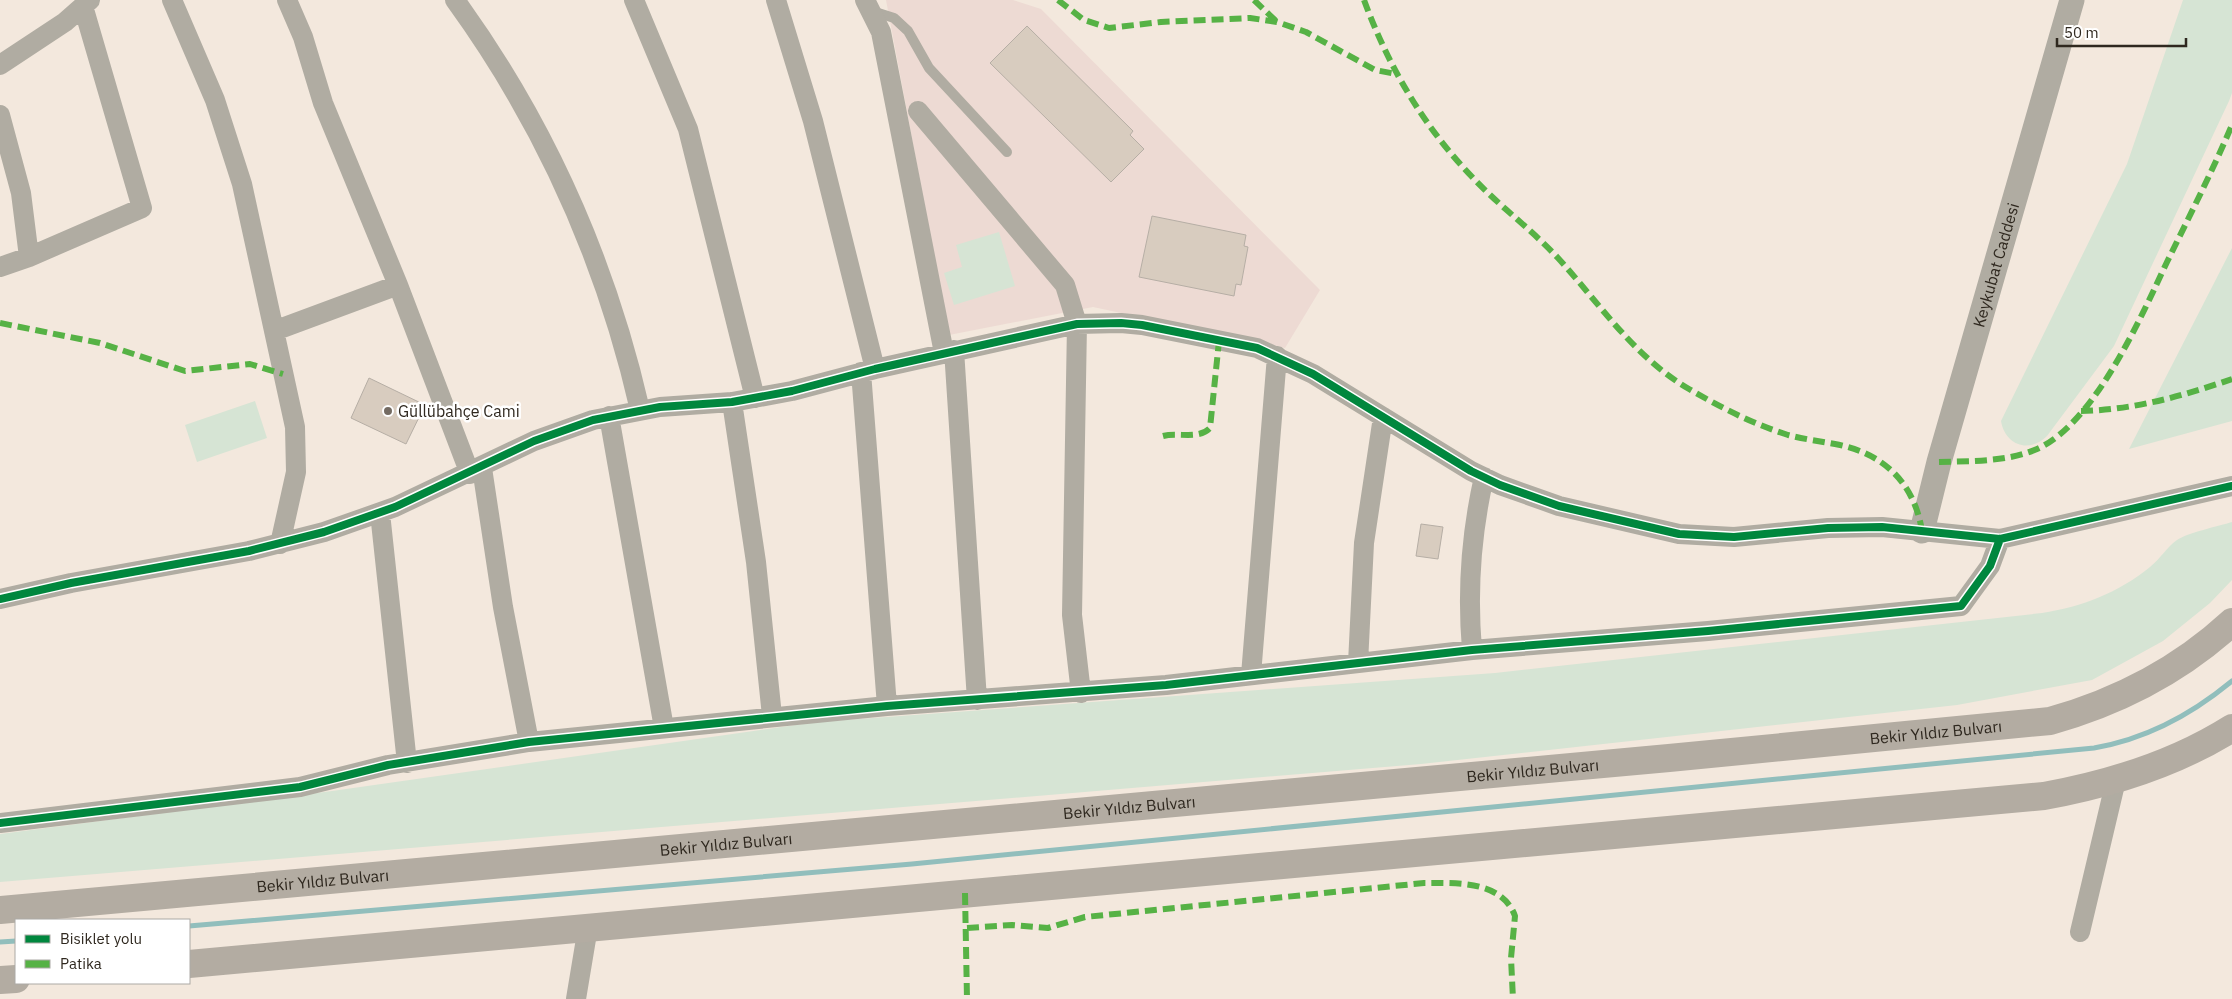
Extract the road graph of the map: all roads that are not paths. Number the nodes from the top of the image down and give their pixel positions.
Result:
1 (172, 0) edge
2 (286, 0) edge
3 (455, 0) edge
4 (634, 0) edge
5 (776, 0) edge
6 (2072, 0) edge
7 (87, 3) edge
8 (868, 6) edge
9 (0, 65) edge
10 (918, 110) dead end
11 (0, 115) edge
12 (1007, 152) dead end
13 (29, 257) junction
14 (0, 266) edge
15 (398, 285) junction
16 (1077, 324) junction
17 (274, 331) junction
18 (949, 352) junction
19 (1277, 356) junction
20 (868, 370) junction
21 (755, 398) junction
22 (732, 402) junction
23 (640, 410) junction
24 (609, 416) junction
25 (1383, 417) junction
26 (476, 471) junction
27 (1484, 477) junction
28 (2232, 486) edge
29 (380, 513) junction
30 (1922, 531) junction
31 (2000, 539) junction
32 (280, 544) junction
33 (0, 599) edge
34 (2232, 622) edge
35 (1472, 650) junction
36 (1358, 663) junction
37 (1251, 675) junction
38 (1081, 692) junction
39 (977, 700) junction
40 (887, 706) junction
41 (772, 716) junction
42 (664, 728) junction
43 (2232, 728) edge
44 (529, 742) junction
45 (406, 763) junction
46 (2116, 780) junction
47 (0, 823) edge
48 (0, 910) edge
49 (588, 927) junction
50 (2080, 932) dead end
51 (190, 964) edge
52 (15, 979) edge
53 (0, 980) edge
54 (576, 999) edge

1 - 17 street
2 - 15 street
3 - 23 street
4 - 21 street
5 - 20 street
6 - 30 street, Keykubat Caddesi
7 - 9 street
7 - 13 street
8 - 12 lane
8 - 18 street
10 - 16 street
11 - 13 street
13 - 14 street
15 - 17 street
15 - 26 street
16 - 18 street
16 - 19 street
16 - 38 street
17 - 32 street
18 - 20 street
18 - 39 street
19 - 25 street
19 - 37 street
20 - 21 street
20 - 40 street
21 - 22 street
22 - 23 street
22 - 41 street
23 - 24 street
24 - 26 street
24 - 42 street
25 - 27 street
25 - 36 street
26 - 29 street
26 - 44 street
27 - 30 street
27 - 35 street
28 - 31 street
29 - 32 street
29 - 45 street
30 - 31 street
31 - 35 street
32 - 33 street
34 - 48 main road, Bekir Yıldız Bulvarı
35 - 36 street
36 - 37 street
37 - 38 street
38 - 39 street
39 - 40 street
40 - 41 street
41 - 42 street
42 - 44 street
43 - 46 main road
44 - 45 street
45 - 47 street
46 - 49 main road
46 - 50 street
49 - 51 main road
49 - 54 street
52 - 53 main road

